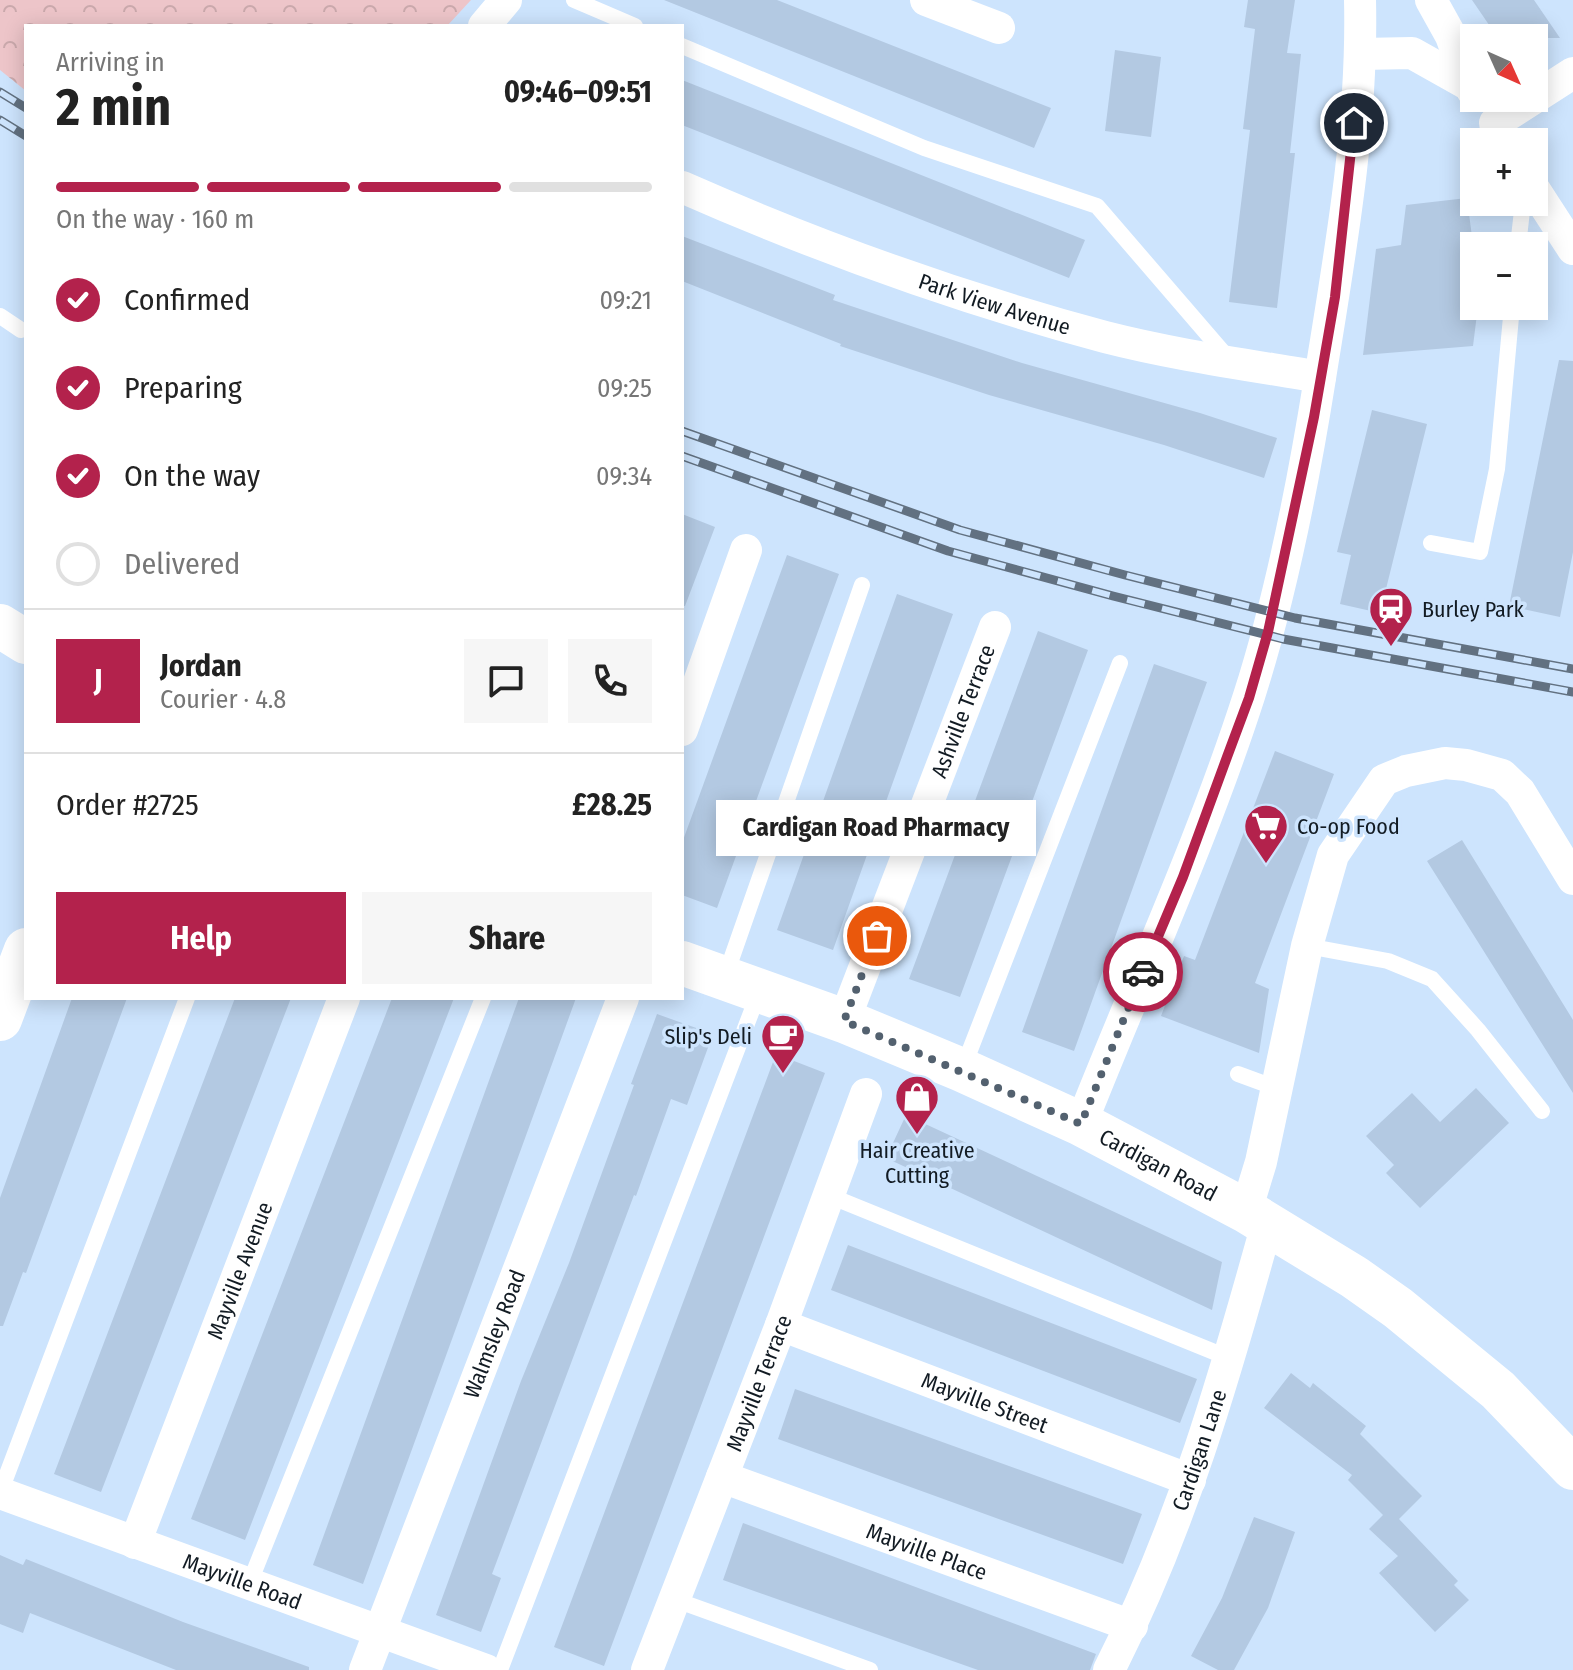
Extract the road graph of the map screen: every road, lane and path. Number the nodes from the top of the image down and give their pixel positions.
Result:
1 (506, 0) edge
2 (574, 0) edge
3 (926, 0) edge
4 (1360, 0) edge
5 (1431, 0) edge
6 (486, 24) edge
7 (630, 24) edge
8 (999, 28) dead end
9 (684, 47) edge
10 (1361, 54) junction
11 (1460, 56) edge
12 (1573, 73) edge
13 (1548, 83) edge
14 (1460, 90) edge
15 (684, 188) edge
16 (1548, 211) edge
17 (1573, 249) edge
18 (0, 316) edge
19 (1511, 320) edge
20 (21, 330) dead end
21 (1232, 362) junction
22 (1320, 377) junction
23 (1431, 543) dead end
24 (746, 550) dead end
25 (862, 585) dead end
26 (995, 627) dead end
27 (1120, 663) dead end
28 (684, 724) edge
29 (1573, 879) edge
30 (1307, 946) junction
31 (24, 955) edge
32 (684, 964) edge
33 (742, 984) junction
34 (186, 1000) edge
35 (343, 1000) edge
36 (482, 1000) edge
37 (622, 1000) edge
38 (0, 1019) edge
39 (844, 1021) junction
40 (962, 1070) junction
41 (1238, 1074) dead end
42 (1276, 1088) junction
43 (866, 1094) dead end
44 (1542, 1111) dead end
45 (1081, 1124) junction
46 (830, 1196) junction
47 (1256, 1217) junction
48 (781, 1325) junction
49 (1229, 1358) junction
50 (1573, 1468) edge
51 (722, 1477) junction
52 (1190, 1480) junction
53 (0, 1493) edge
54 (135, 1543) junction
55 (250, 1582) junction
56 (676, 1600) junction
57 (1132, 1626) junction
58 (380, 1632) junction
59 (365, 1670) edge
60 (486, 1670) edge
61 (500, 1670) edge
62 (647, 1670) edge
63 (870, 1670) edge
64 (1109, 1670) edge

1 - 6 street
2 - 7 lane
3 - 8 street
4 - 10 street
5 - 11 street
9 - 21 lane
10 - 14 street
10 - 22 street
12 - 13 street
15 - 21 street, Park View Avenue
16 - 17 street
18 - 20 lane
19 - 23 lane
21 - 22 street, Park View Avenue
22 - 45 street
24 - 28 street
25 - 33 lane
26 - 39 street, Ashville Terrace
27 - 40 lane
29 - 30 street, Cardigan Lane
30 - 42 street, Cardigan Lane
30 - 44 lane
31 - 38 street
32 - 33 street, Cardigan Road
33 - 39 street, Cardigan Road
33 - 61 lane
34 - 53 lane
35 - 54 street, Mayville Avenue
36 - 55 lane
37 - 58 street, Walmsley Road
39 - 40 street, Cardigan Road
40 - 45 street, Cardigan Road
41 - 42 lane
42 - 47 street, Cardigan Lane
43 - 46 street, Mayville Terrace
45 - 47 street, Cardigan Road
46 - 48 street, Mayville Terrace
46 - 49 lane
47 - 49 street, Cardigan Lane
47 - 50 street, Cardigan Road
48 - 51 street, Mayville Terrace
48 - 52 street, Mayville Street
49 - 52 street, Cardigan Lane
51 - 56 street, Mayville Terrace
51 - 57 street, Mayville Place
52 - 57 street, Cardigan Lane
53 - 54 street, Mayville Road
54 - 55 street, Mayville Road
55 - 58 street, Mayville Road
56 - 62 street, Mayville Terrace
56 - 63 lane
57 - 64 street, Cardigan Lane
58 - 59 street, Walmsley Road
58 - 60 street, Mayville Road

